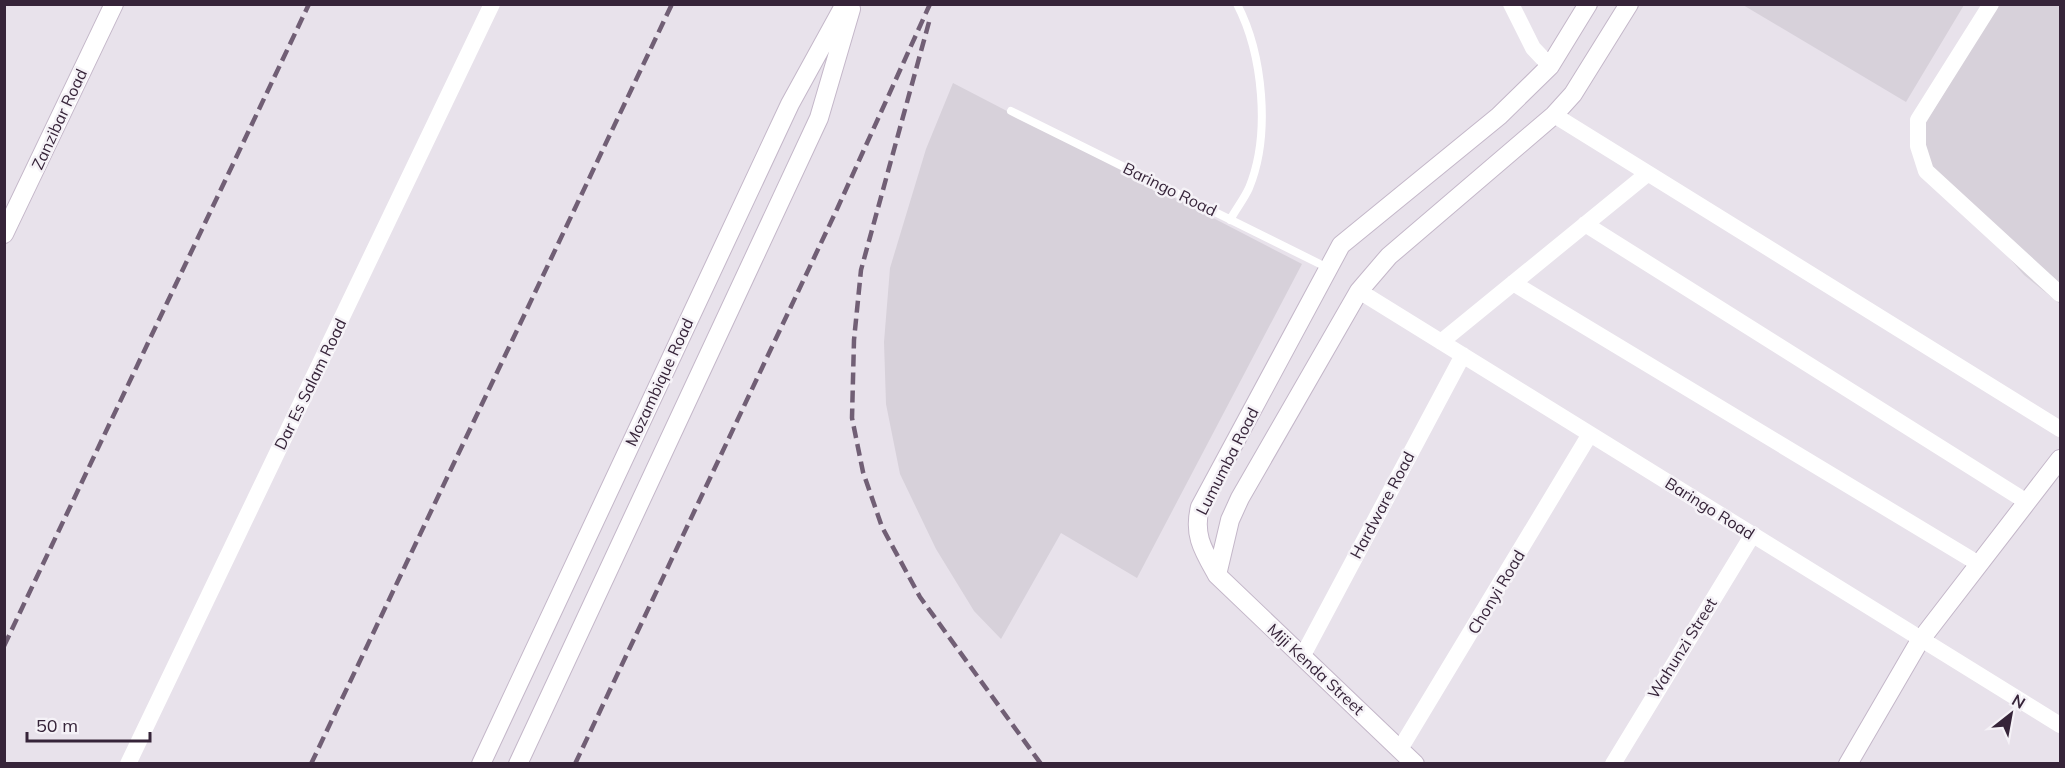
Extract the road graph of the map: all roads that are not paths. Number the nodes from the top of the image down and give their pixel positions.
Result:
1 (114, 4) edge
2 (492, 4) edge
3 (845, 4) edge
4 (852, 4) edge
5 (1237, 4) edge
6 (1511, 4) edge
7 (1588, 4) edge
8 (1629, 4) edge
9 (1991, 4) edge
10 (1550, 66) junction
11 (1011, 111) dead end
12 (1554, 115) junction
13 (1647, 174) junction
14 (1230, 220) junction
15 (1585, 224) junction
16 (4, 234) edge
17 (1328, 268) junction
18 (1513, 283) junction
19 (1359, 291) junction
20 (2061, 294) edge
21 (1441, 342) junction
22 (1463, 356) junction
23 (1244, 424) junction
24 (2061, 429) edge
25 (1590, 434) junction
26 (1271, 440) junction
27 (2061, 459) edge
28 (2027, 502) junction
29 (1753, 534) junction
30 (1979, 564) junction
31 (1217, 575) junction
32 (1920, 640) junction
33 (1302, 657) junction
34 (2061, 725) edge
35 (1400, 749) junction
36 (128, 764) edge
37 (481, 764) edge
38 (518, 764) edge
39 (1415, 764) edge
40 (1613, 764) edge
41 (1848, 764) edge

1 - 16 street, Zanzibar Road
2 - 36 street, Dar Es Salam Road
3 - 37 street, Mozambique Road
4 - 38 street, Mozambique Road
5 - 14 lane
6 - 10 street
7 - 10 street, Lumumba Road
8 - 12 street, Lumumba Road
9 - 20 street
10 - 17 street, Lumumba Road
11 - 14 lane, Baringo Road
12 - 13 street
12 - 19 street, Lumumba Road
13 - 15 street
13 - 24 street
14 - 17 lane, Baringo Road
15 - 18 street
15 - 28 street
17 - 23 street, Lumumba Road
18 - 21 street
18 - 30 street
19 - 21 street, Baringo Road
19 - 26 street, Lumumba Road
21 - 22 street, Baringo Road
22 - 25 street, Baringo Road
22 - 33 street, Hardware Road
23 - 26 street
23 - 31 street, Lumumba Road
25 - 29 street, Baringo Road
25 - 35 street, Chonyi Road
26 - 31 street, Lumumba Road
27 - 28 street
28 - 30 street
29 - 32 street, Baringo Road
29 - 40 street, Wahunzi Street
30 - 32 street
31 - 33 street, Miji Kenda Street
32 - 34 street, Baringo Road
32 - 41 street
33 - 35 street, Miji Kenda Street
35 - 39 street, Miji Kenda Street

